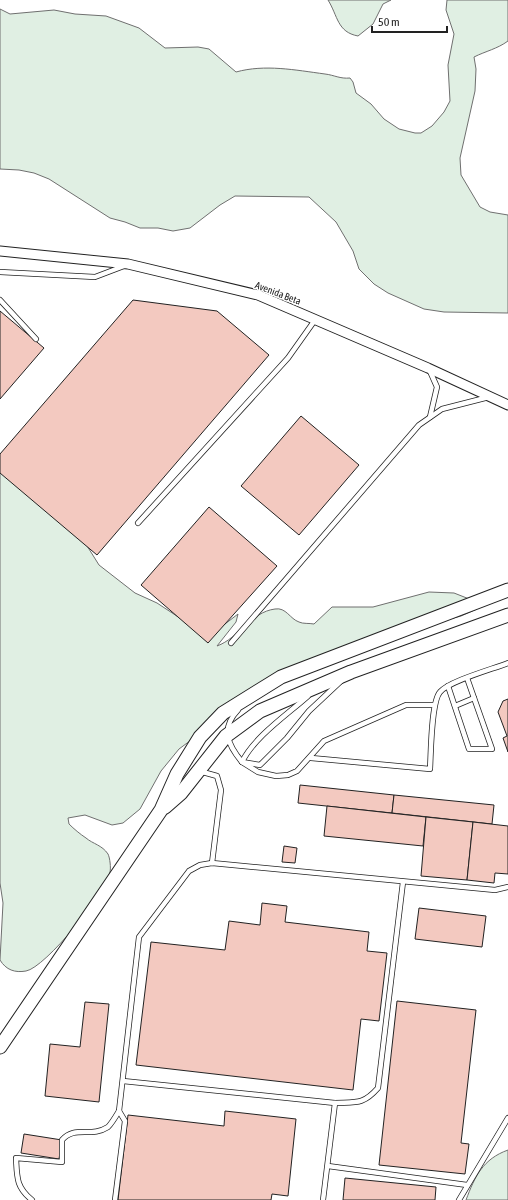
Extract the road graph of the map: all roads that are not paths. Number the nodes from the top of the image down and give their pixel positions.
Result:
1 (0, 251) edge
2 (128, 264) junction
3 (0, 272) edge
4 (0, 300) edge
5 (315, 320) junction
6 (36, 339) dead end
7 (428, 368) junction
8 (491, 397) junction
9 (508, 405) edge
10 (430, 417) junction
11 (138, 523) dead end
12 (508, 590) edge
13 (508, 615) edge
14 (231, 643) dead end
15 (508, 663) edge
16 (351, 672) junction
17 (467, 678) junction
18 (323, 683) junction
19 (448, 686) junction
20 (260, 689) junction
21 (474, 698) junction
22 (434, 705) junction
23 (455, 706) junction
24 (226, 736) junction
25 (311, 758) junction
26 (242, 762) junction
27 (197, 770) junction
28 (161, 810) junction
29 (212, 863) junction
30 (403, 882) junction
31 (508, 887) edge
32 (0, 1047) edge
33 (123, 1081) junction
34 (335, 1103) junction
35 (119, 1111) junction
36 (508, 1118) edge
37 (328, 1166) junction
38 (467, 1185) junction
39 (32, 1200) edge
40 (115, 1200) edge
41 (323, 1200) edge
42 (459, 1200) edge

1 - 2 street, Avenida Beta
2 - 3 lane
2 - 5 street, Avenida Beta
4 - 6 lane
5 - 7 street, Avenida Beta
5 - 11 lane
7 - 8 street, Avenida Beta
7 - 10 lane
8 - 9 street, Avenida Beta
8 - 10 lane
10 - 14 lane
12 - 20 main road
13 - 16 main road
15 - 17 lane
16 - 18 main road
16 - 26 lane
17 - 19 lane
17 - 21 lane
18 - 24 main road
18 - 26 lane
19 - 22 lane
19 - 23 lane
20 - 24 lane
20 - 28 main road
21 - 23 lane
21 - 23 lane
22 - 25 lane
22 - 25 lane
24 - 26 lane
24 - 27 main road
25 - 26 lane
27 - 28 main road
27 - 29 lane
28 - 32 main road
29 - 30 lane
29 - 33 lane
30 - 31 lane
30 - 34 lane
33 - 34 lane
33 - 35 lane
34 - 37 lane
35 - 39 lane
35 - 40 lane
36 - 38 lane
37 - 38 lane
37 - 41 lane
38 - 42 lane

